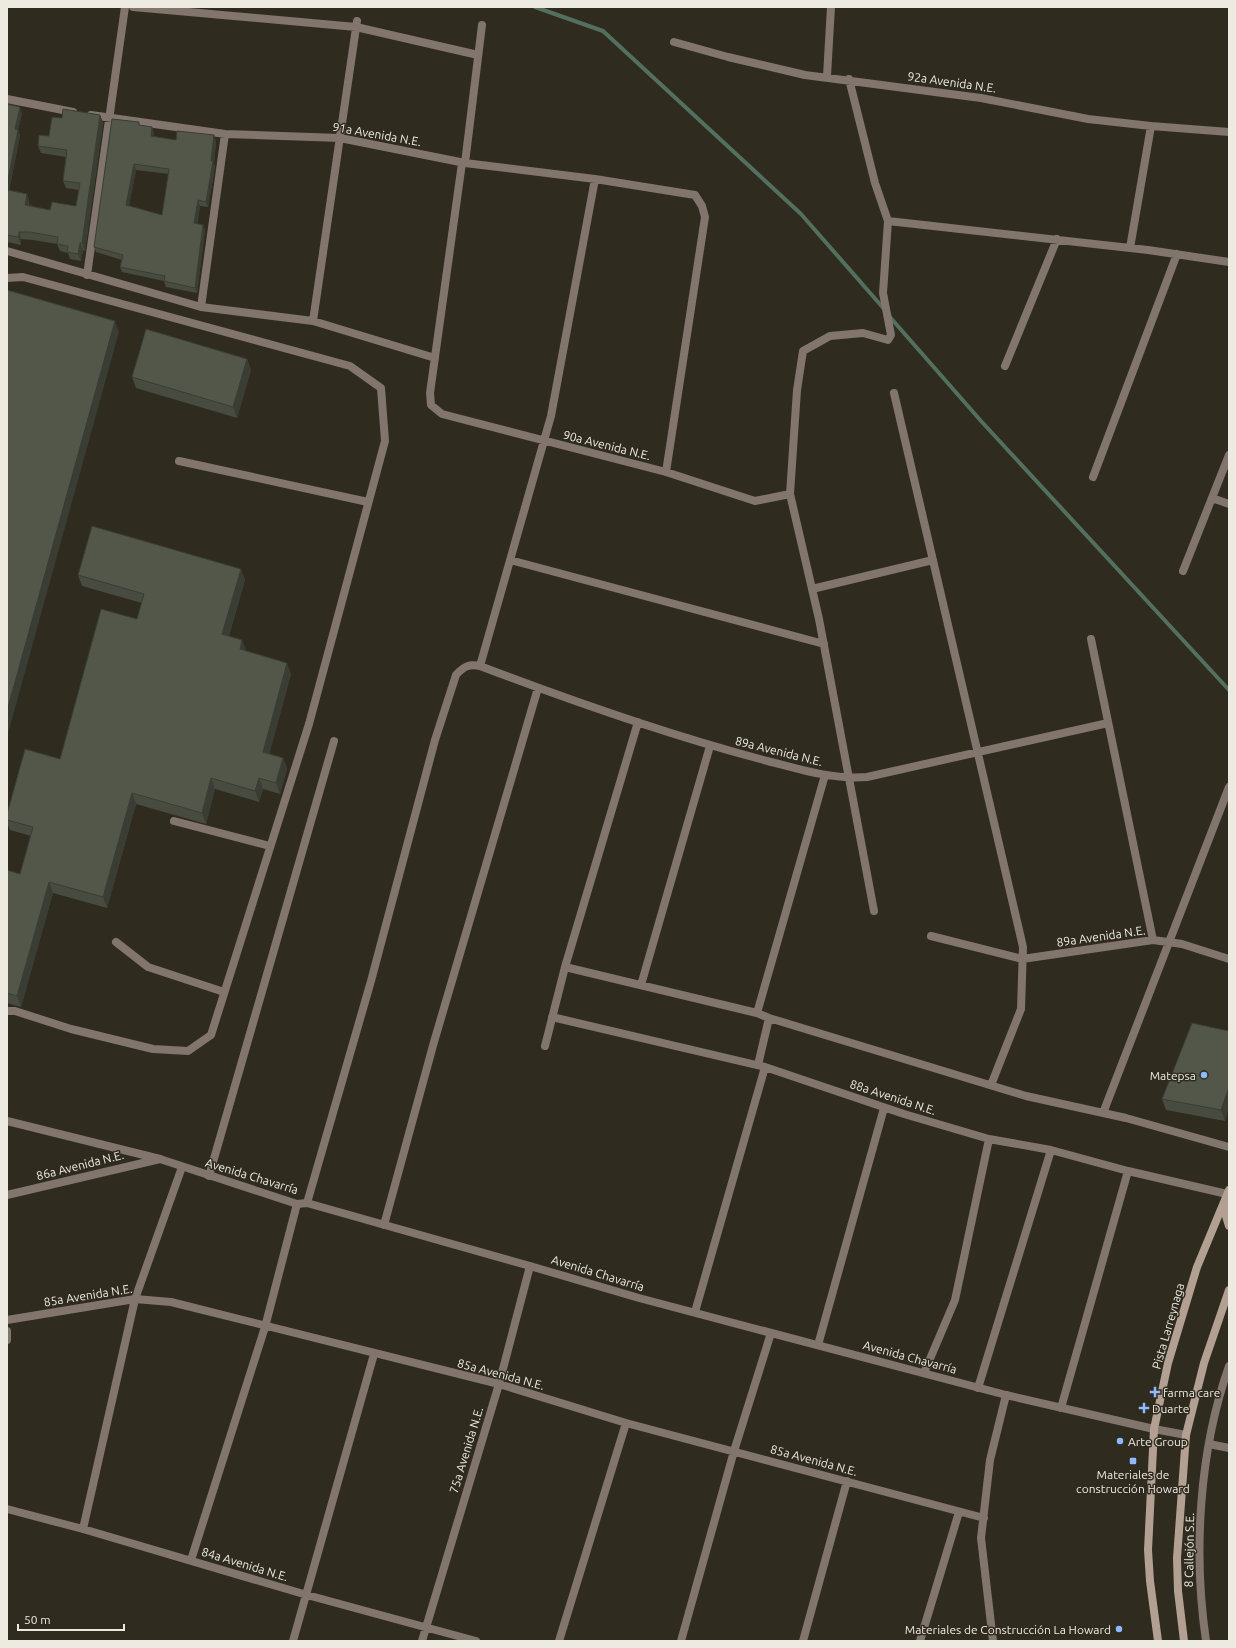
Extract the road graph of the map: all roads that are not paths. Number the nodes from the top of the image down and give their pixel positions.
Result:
1 (125, 7) edge
2 (133, 7) edge
3 (831, 7) edge
4 (357, 24) junction
5 (482, 25) dead end
6 (674, 42) dead end
7 (478, 55) junction
8 (827, 76) junction
9 (849, 79) junction
10 (7, 99) edge
11 (108, 118) junction
12 (1151, 126) junction
13 (1229, 132) edge
14 (226, 134) junction
15 (340, 138) junction
16 (465, 163) junction
17 (595, 179) junction
18 (888, 221) junction
19 (1056, 239) junction
20 (1130, 248) junction
21 (7, 251) edge
22 (1177, 254) junction
23 (1229, 262) edge
24 (86, 275) junction
25 (7, 278) edge
26 (201, 307) junction
27 (313, 320) junction
28 (435, 358) junction
29 (1005, 366) dead end
30 (894, 393) dead end
31 (544, 441) junction
32 (1229, 455) edge
33 (179, 461) dead end
34 (666, 472) junction
35 (1093, 477) dead end
36 (790, 494) junction
37 (1212, 498) junction
38 (368, 502) junction
39 (1229, 504) edge
40 (510, 560) junction
41 (933, 560) junction
42 (1183, 570) dead end
43 (812, 589) junction
44 (1091, 639) dead end
45 (824, 644) junction
46 (480, 666) junction
47 (538, 688) junction
48 (638, 722) junction
49 (1108, 723) junction
50 (334, 741) dead end
51 (710, 746) junction
52 (979, 754) junction
53 (825, 775) junction
54 (849, 778) junction
55 (1229, 787) edge
56 (174, 821) dead end
57 (270, 846) junction
58 (874, 911) dead end
59 (931, 936) dead end
60 (1153, 940) junction
61 (116, 942) dead end
62 (1168, 942) junction
63 (1022, 959) junction
64 (1229, 959) edge
65 (565, 967) junction
66 (641, 985) junction
67 (224, 992) junction
68 (7, 1011) edge
69 (757, 1013) junction
70 (552, 1016) junction
71 (769, 1018) junction
72 (545, 1046) dead end
73 (761, 1066) junction
74 (991, 1085) junction
75 (884, 1108) junction
76 (1103, 1112) junction
77 (7, 1121) edge
78 (989, 1139) junction
79 (1229, 1147) edge
80 (1051, 1150) junction
81 (160, 1159) junction
82 (182, 1167) junction
83 (1128, 1171) junction
84 (209, 1176) junction
85 (1228, 1192) edge
86 (7, 1195) edge
87 (307, 1203) junction
88 (297, 1204) junction
89 (384, 1225) junction
90 (1229, 1226) edge
91 (530, 1266) junction
92 (1229, 1290) edge
93 (136, 1299) junction
94 (695, 1312) junction
95 (7, 1320) edge
96 (265, 1327) junction
97 (7, 1331) edge
98 (771, 1333) junction
99 (7, 1340) edge
100 (818, 1345) junction
101 (374, 1354) junction
102 (1229, 1366) edge
103 (924, 1373) junction
104 (499, 1384) junction
105 (978, 1388) junction
106 (1006, 1395) junction
107 (1061, 1408) junction
108 (626, 1423) junction
109 (1154, 1429) junction
110 (1186, 1435) junction
111 (1209, 1444) junction
112 (1229, 1448) edge
113 (734, 1451) junction
114 (847, 1481) junction
115 (7, 1509) edge
116 (959, 1512) junction
117 (984, 1518) junction
118 (83, 1529) junction
119 (191, 1560) junction
120 (307, 1595) junction
121 (426, 1627) junction
122 (293, 1641) edge
123 (422, 1641) edge
124 (476, 1641) edge
125 (559, 1641) edge
126 (681, 1641) edge
127 (803, 1641) edge
128 (920, 1641) edge
129 (993, 1641) edge
130 (1158, 1641) edge
131 (1184, 1641) edge
132 (1206, 1641) edge

1 - 11 street
2 - 4 street
3 - 8 street
4 - 7 street
4 - 15 street
5 - 7 street
6 - 8 street, 92a Avenida N.E.
7 - 16 street
8 - 9 street, 92a Avenida N.E.
9 - 12 street, 92a Avenida N.E.
9 - 18 street
10 - 11 street, 91a Avenida N.E.
11 - 14 street, 91a Avenida N.E.
11 - 24 street
12 - 13 street, 92a Avenida N.E.
12 - 20 street
14 - 15 street, 91a Avenida N.E.
14 - 26 street
15 - 16 street, 91a Avenida N.E.
15 - 27 street
16 - 17 street, 91a Avenida N.E.
16 - 28 street
17 - 31 street
17 - 34 street, 91a Avenida N.E.
18 - 19 street
18 - 36 street
19 - 20 street
19 - 29 street
20 - 22 street
21 - 24 street
22 - 23 street
22 - 35 street
24 - 26 street
25 - 38 street
26 - 27 street
27 - 28 street
28 - 31 street, 90a Avenida N.E.
30 - 41 street
31 - 34 street, 90a Avenida N.E.
31 - 40 street
32 - 37 street
33 - 38 street
34 - 36 street, 90a Avenida N.E.
36 - 43 street
37 - 39 street
37 - 42 street
38 - 57 street
40 - 45 street
40 - 46 street
41 - 43 street
41 - 52 street
43 - 45 street
44 - 49 street
45 - 54 street
46 - 47 street, 89a Avenida N.E.
46 - 87 street, 89a Avenida N.E.
47 - 48 street, 89a Avenida N.E.
47 - 89 street
48 - 51 street, 89a Avenida N.E.
48 - 65 street
49 - 52 street, 89a Avenida N.E.
49 - 60 street
50 - 84 street
51 - 53 street, 89a Avenida N.E.
51 - 66 street
52 - 54 street, 89a Avenida N.E.
52 - 63 street
53 - 54 street, 89a Avenida N.E.
53 - 69 street
54 - 58 street
55 - 62 street
56 - 57 street
57 - 67 street
59 - 63 street
60 - 62 street, 89a Avenida N.E.
60 - 63 street, 89a Avenida N.E.
61 - 67 street
62 - 64 street, 89a Avenida N.E.
62 - 76 street
63 - 74 street
65 - 66 street
65 - 70 street
66 - 69 street
67 - 68 street
69 - 71 street
70 - 72 street
70 - 73 street, 88a Avenida N.E.
71 - 73 street
71 - 74 street
73 - 75 street, 88a Avenida N.E.
73 - 94 street
74 - 76 street
75 - 78 street, 88a Avenida N.E.
75 - 100 street
76 - 79 street
77 - 81 street, Avenida Chavarría
78 - 80 street, 88a Avenida N.E.
78 - 103 street
80 - 83 street, 88a Avenida N.E.
80 - 105 street
81 - 82 street, Avenida Chavarría
81 - 86 street, 86a Avenida N.E.
82 - 84 street, Avenida Chavarría
82 - 93 street
83 - 85 street, 88a Avenida N.E.
83 - 107 street
84 - 88 street, Avenida Chavarría
85 - 90 main road
85 - 109 main road, Pista Larreynaga
87 - 88 street, Avenida Chavarría
87 - 89 street, Avenida Chavarría
88 - 96 street
89 - 91 street, Avenida Chavarría
91 - 94 street, Avenida Chavarría
91 - 104 street, 75a Avenida N.E.
92 - 110 main road
93 - 95 street, 85a Avenida N.E.
93 - 96 street, 85a Avenida N.E.
93 - 118 street
94 - 98 street, Avenida Chavarría
96 - 101 street, 85a Avenida N.E.
96 - 119 street
97 - 99 street
98 - 100 street, Avenida Chavarría
98 - 113 street
100 - 103 street, Avenida Chavarría
101 - 104 street, 85a Avenida N.E.
101 - 120 street
102 - 111 street, 8 Callejón S.E.
103 - 105 street, Avenida Chavarría
104 - 108 street, 85a Avenida N.E.
104 - 121 street, 75a Avenida N.E.
105 - 106 street, Avenida Chavarría
106 - 107 street, Avenida Chavarría
106 - 117 street
107 - 109 street, Avenida Chavarría
108 - 113 street, 85a Avenida N.E.
108 - 125 street
109 - 110 street, Avenida Chavarría
109 - 130 main road, Pista Larreynaga
110 - 131 main road
111 - 112 street
111 - 132 street, 8 Callejón S.E.
113 - 114 street, 85a Avenida N.E.
113 - 126 street
114 - 116 street, 85a Avenida N.E.
114 - 127 street
115 - 118 street, 84a Avenida N.E.
116 - 117 street, 85a Avenida N.E.
116 - 128 street
117 - 129 street
118 - 119 street, 84a Avenida N.E.
119 - 120 street, 84a Avenida N.E.
120 - 121 street, 84a Avenida N.E.
120 - 122 street
121 - 123 street, 75a Avenida N.E.
121 - 124 street, 84a Avenida N.E.

